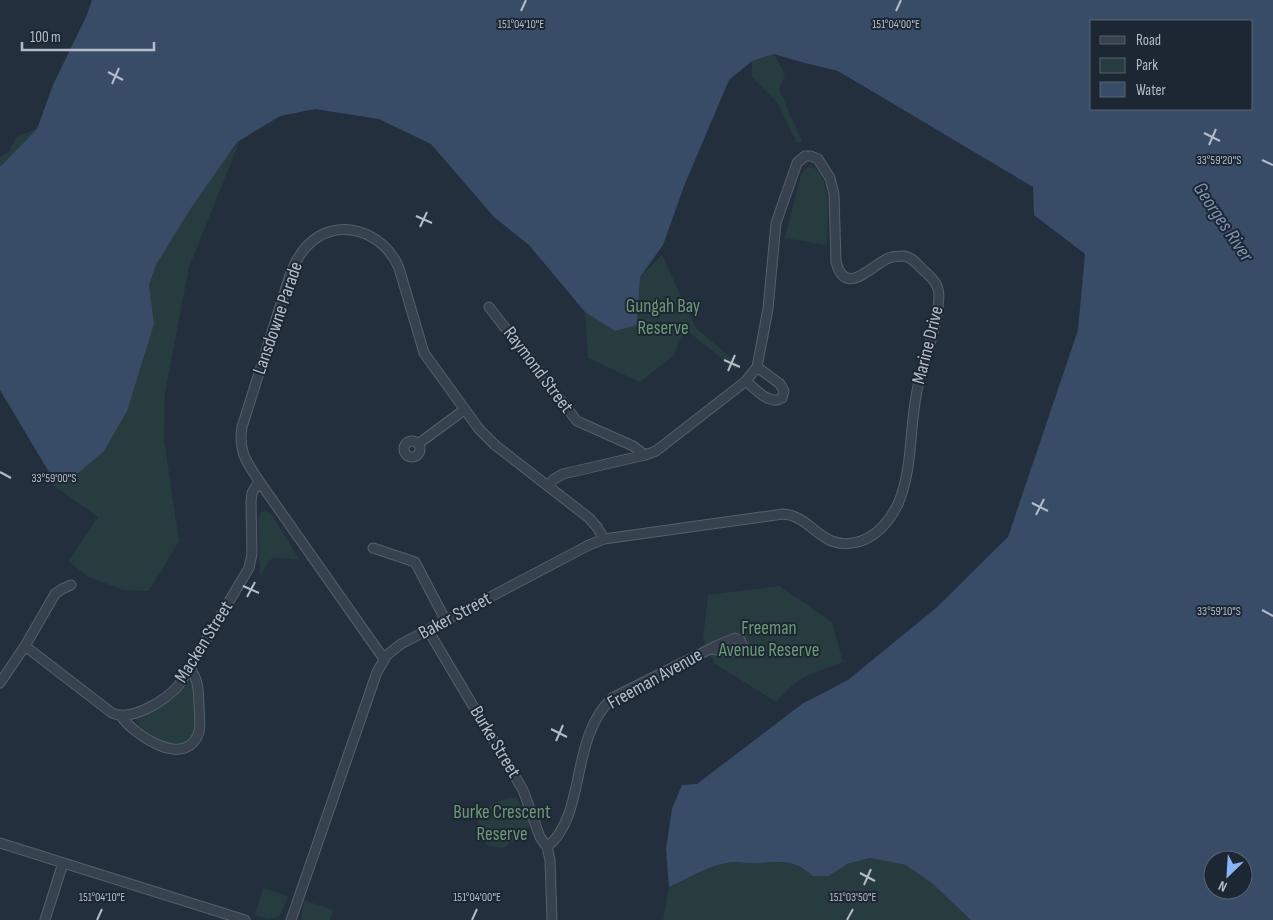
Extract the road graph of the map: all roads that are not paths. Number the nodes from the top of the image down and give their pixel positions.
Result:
1 (490, 306) dead end
2 (757, 367) junction
3 (746, 381) junction
4 (464, 410) junction
5 (418, 444) dead end
6 (644, 455) junction
7 (259, 481) junction
8 (548, 486) junction
9 (795, 516) joint
10 (604, 539) junction
11 (373, 548) dead end
12 (71, 585) dead end
13 (446, 621) junction
14 (428, 630) junction
15 (24, 646) junction
16 (710, 649) dead end
17 (384, 659) junction
18 (190, 668) junction
19 (0, 683) edge
20 (121, 716) junction
21 (0, 844) edge
22 (547, 847) junction
23 (63, 863) junction
24 (45, 920) edge
25 (245, 920) edge
26 (291, 920) edge
27 (552, 920) edge

1 - 6 street, Raymond Street
2 - 3 street, Marine Drive
2 - 3 street
2 - 9 street, Marine Drive
3 - 6 street, Marine Drive
4 - 5 street
4 - 7 street, Lansdowne Parade
4 - 8 street, Lansdowne Parade
6 - 8 street, Marine Drive
7 - 17 street, Lansdowne Parade
7 - 18 street, Macken Street
8 - 10 street, Lansdowne Parade
9 - 10 street, Baker Street
10 - 13 street, Baker Street
11 - 13 street
12 - 15 street
13 - 14 street, Baker Street
14 - 17 street, Baker Street
14 - 22 street, Burke Street
15 - 19 street
15 - 20 street
16 - 22 street, Freeman Avenue
17 - 26 street, Baker Street
18 - 20 street, Macken Street
18 - 20 street
21 - 23 street
22 - 27 street, Burke Street
23 - 24 street
23 - 25 street

